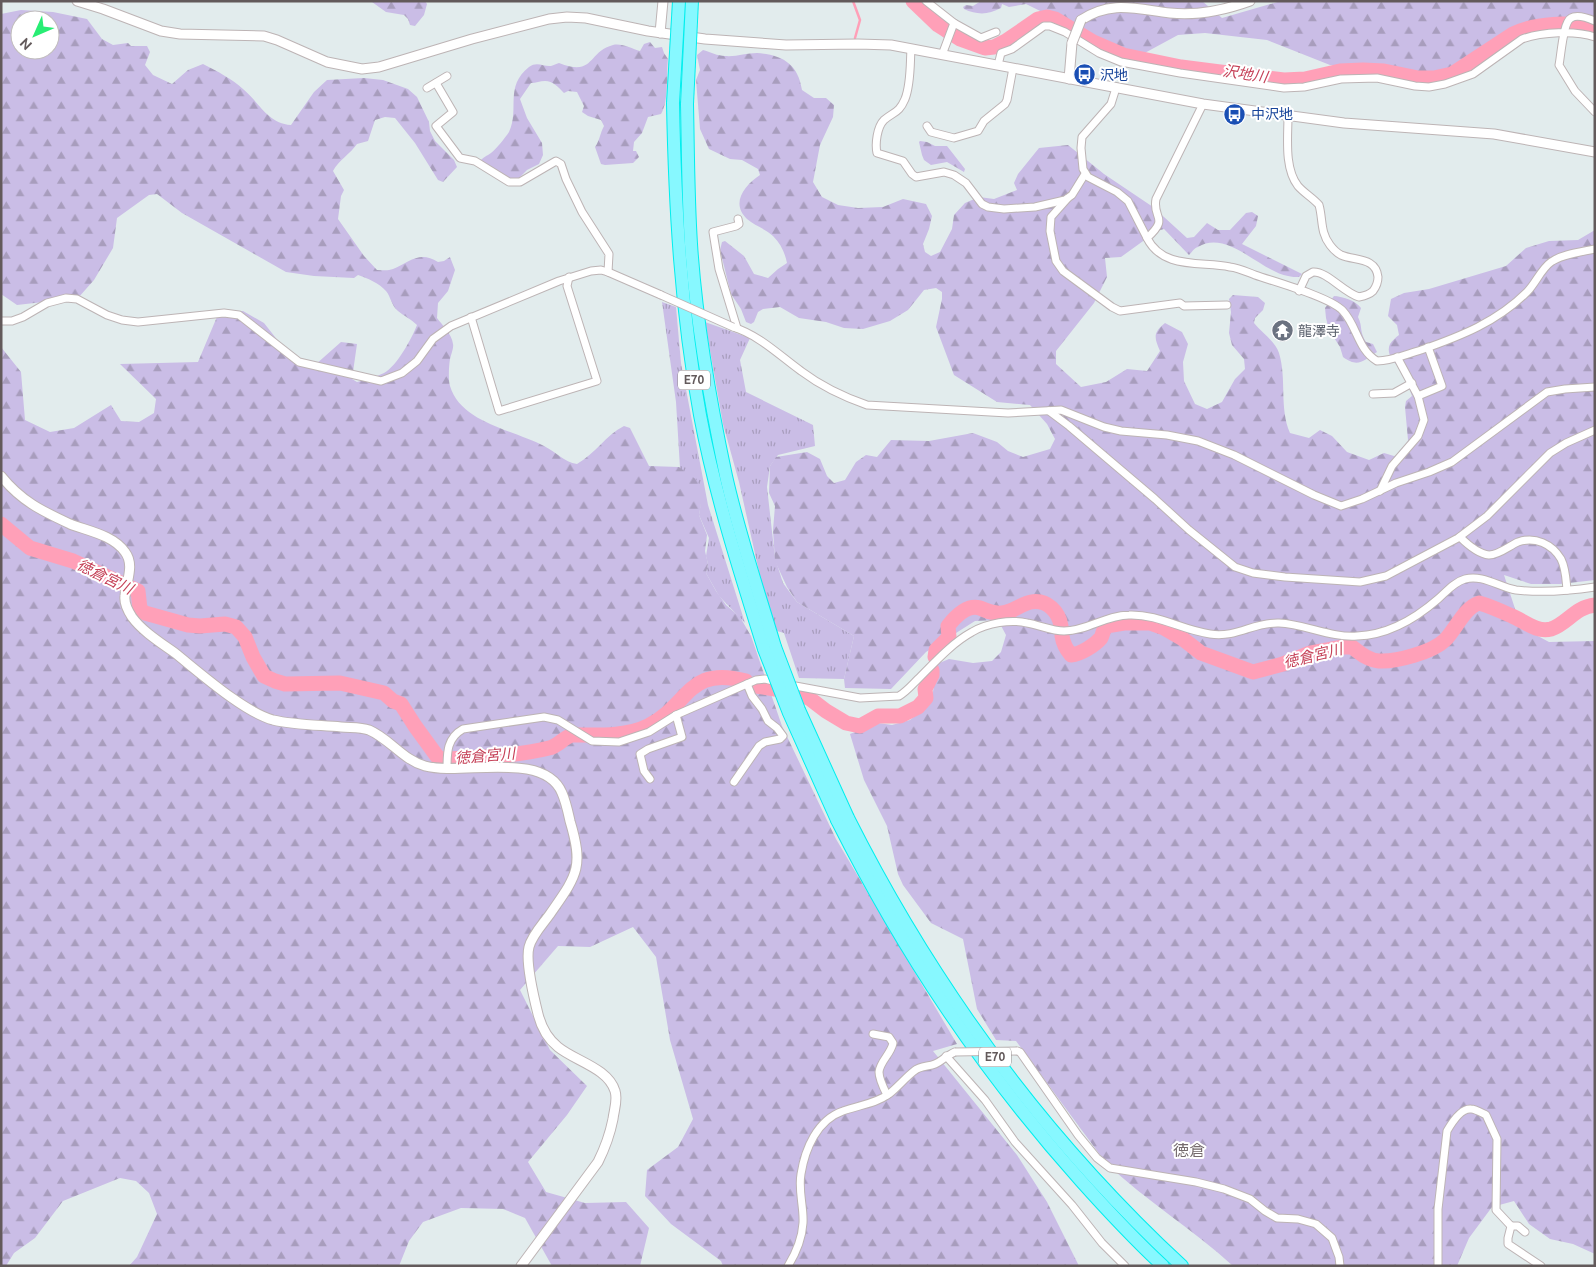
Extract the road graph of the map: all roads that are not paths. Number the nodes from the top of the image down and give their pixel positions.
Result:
1 (77, 1) edge
2 (663, 1) edge
3 (679, 1) edge
4 (692, 1) edge
5 (926, 1) edge
6 (1250, 1) edge
7 (1595, 21) edge
8 (951, 30) junction
9 (996, 32) dead end
10 (660, 33) junction
11 (1564, 33) junction
12 (1595, 37) edge
13 (911, 49) junction
14 (942, 55) junction
15 (998, 65) junction
16 (1013, 68) junction
17 (447, 76) dead end
18 (1068, 79) junction
19 (436, 83) junction
20 (428, 88) dead end
21 (1116, 88) junction
22 (1203, 104) junction
23 (1595, 112) edge
24 (1288, 116) junction
25 (927, 126) dead end
26 (1595, 152) edge
27 (1085, 174) junction
28 (1068, 199) junction
29 (738, 219) dead end
30 (1148, 238) junction
31 (1595, 249) edge
32 (608, 272) junction
33 (570, 277) junction
34 (1299, 291) junction
35 (1227, 305) dead end
36 (471, 317) junction
37 (1, 321) edge
38 (735, 327) junction
39 (1428, 347) junction
40 (1397, 357) junction
41 (1412, 383) junction
42 (1595, 387) edge
43 (1373, 394) dead end
44 (1418, 396) junction
45 (1049, 411) junction
46 (1595, 430) edge
47 (1, 476) edge
48 (1380, 491) junction
49 (1460, 537) junction
50 (1595, 586) edge
51 (1568, 590) junction
52 (770, 648) junction
53 (747, 684) junction
54 (676, 715) junction
55 (447, 769) junction
56 (650, 779) dead end
57 (734, 782) dead end
58 (842, 819) junction
59 (873, 1034) dead end
60 (946, 1056) junction
61 (887, 1095) junction
62 (1511, 1226) junction
63 (1525, 1232) dead end
64 (521, 1266) edge
65 (788, 1266) edge
66 (1125, 1266) edge
67 (1163, 1266) edge
68 (1182, 1266) edge
69 (1340, 1266) edge
70 (1438, 1266) edge
71 (1541, 1266) edge

1 - 10 street
2 - 10 street
3 - 52 highway, E70, bridge
4 - 52 highway, E70, bridge
5 - 8 street
6 - 18 street, bridge
7 - 11 street
8 - 9 street
8 - 14 street
10 - 13 street
11 - 12 street
11 - 15 street
11 - 23 street
13 - 14 street
13 - 28 street
14 - 15 street
15 - 16 street
16 - 18 street
16 - 25 street
17 - 19 street
18 - 21 street
19 - 20 street
19 - 32 street
21 - 22 street
21 - 27 street
22 - 24 street
22 - 30 street
24 - 26 street
24 - 34 street
27 - 28 street
27 - 30 street
28 - 35 street
29 - 38 street
30 - 34 street
31 - 39 street
32 - 33 street
32 - 38 street, bridge
33 - 36 street
33 - 36 street
34 - 40 street
36 - 37 street
38 - 45 street
39 - 40 street
39 - 44 street
40 - 41 street
41 - 43 street
41 - 44 street
42 - 48 street
44 - 48 street
45 - 48 street
45 - 49 street
46 - 49 street
47 - 55 street
49 - 51 street
50 - 51 street
51 - 53 street
52 - 58 highway, E70, bridge
53 - 54 street
53 - 57 street
54 - 55 street
54 - 56 street
55 - 64 street
58 - 67 highway, E70
58 - 68 highway, E70
59 - 61 street
60 - 61 street
60 - 66 street
60 - 69 street, bridge
61 - 65 street
62 - 63 street
62 - 70 street
62 - 71 street

